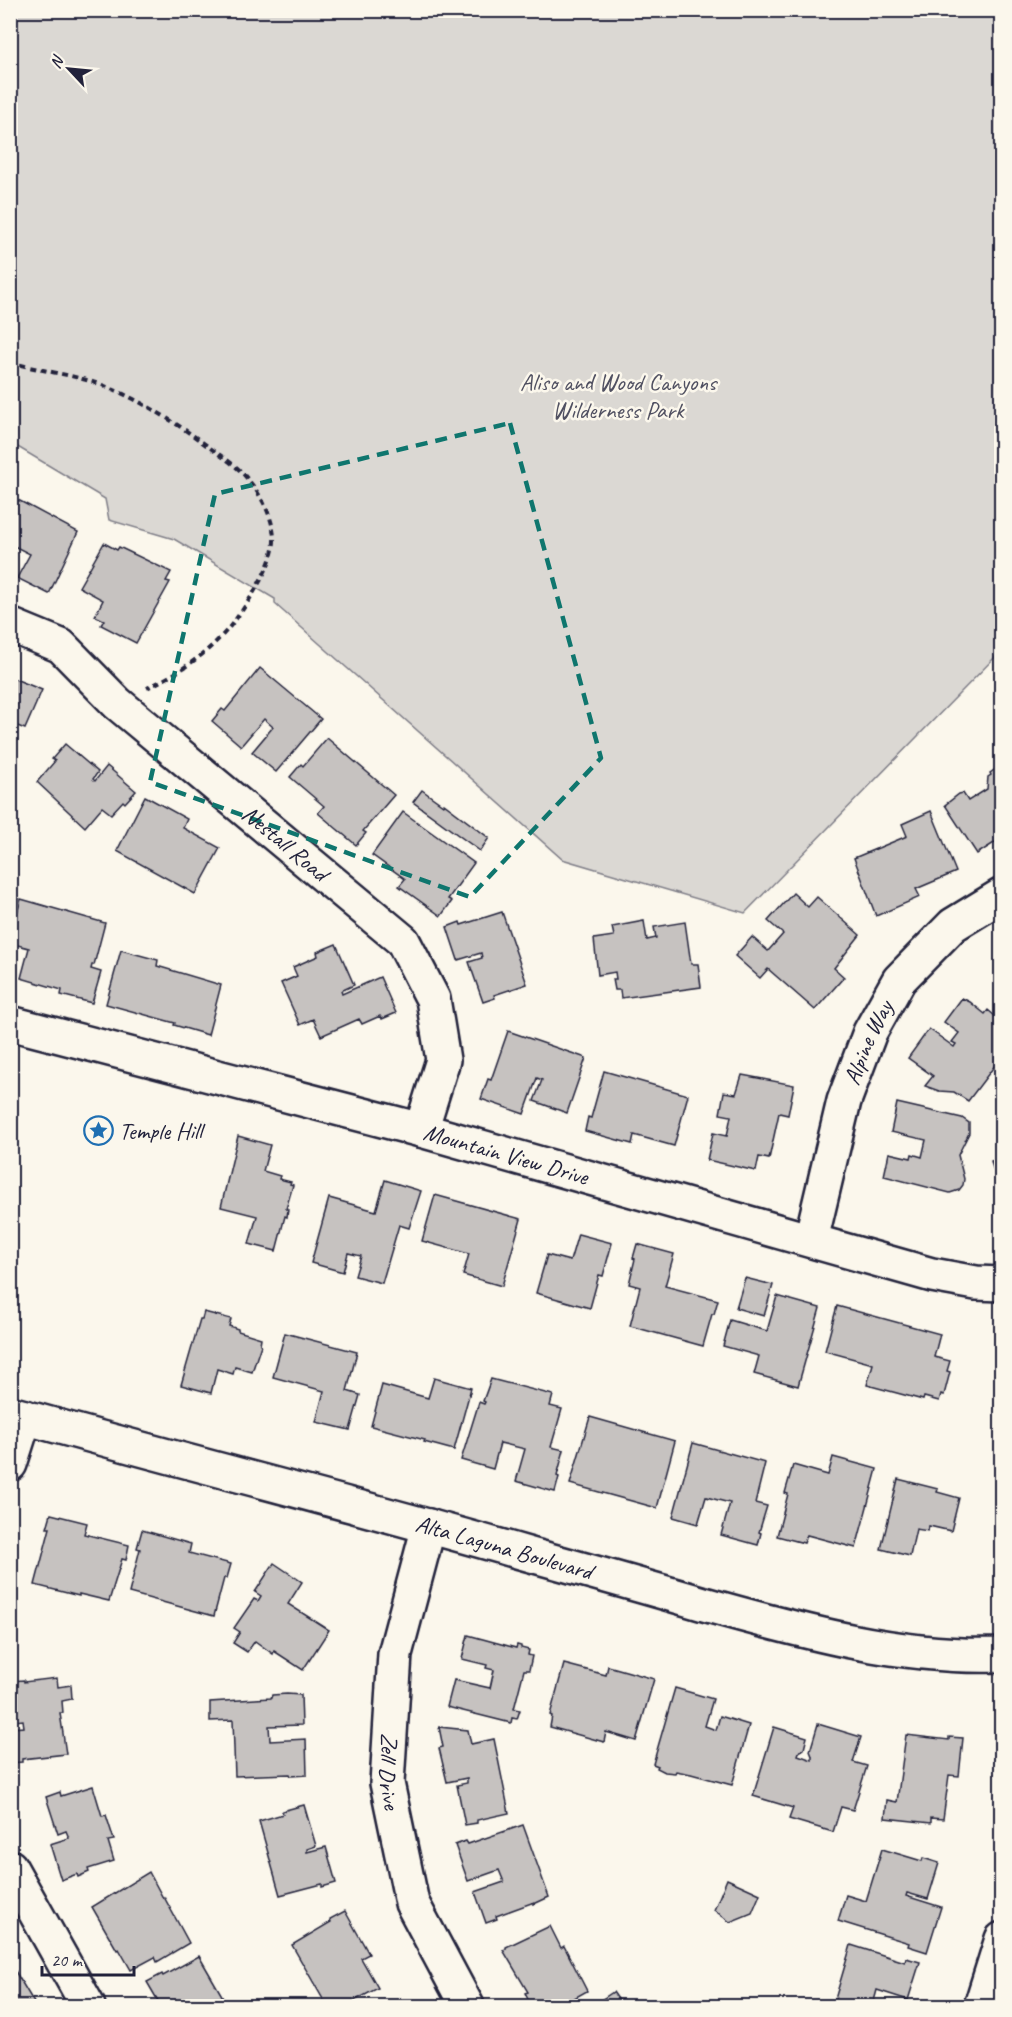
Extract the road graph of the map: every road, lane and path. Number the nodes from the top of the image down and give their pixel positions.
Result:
1 (10, 362) edge
2 (10, 625) edge
3 (117, 703) junction
4 (1002, 895) edge
5 (10, 1023) edge
6 (421, 1130) junction
7 (811, 1240) junction
8 (1002, 1284) edge
9 (18, 1415) edge
10 (10, 1464) edge
11 (429, 1526) junction
12 (1002, 1656) edge
13 (10, 1867) edge
14 (1002, 1939) edge
15 (88, 2007) edge
16 (467, 2007) edge
17 (981, 2007) edge

1 - 3 path
2 - 3 street, Nestall Road
3 - 6 street, Nestall Road
4 - 7 street, Alpine Way
5 - 6 street, Mountain View Drive
6 - 7 street, Mountain View Drive
7 - 8 street, Mountain View Drive
9 - 10 street
9 - 11 street, Alta Laguna Boulevard
11 - 12 street, Alta Laguna Boulevard
11 - 16 street, Zell Drive
13 - 15 street
14 - 17 street

